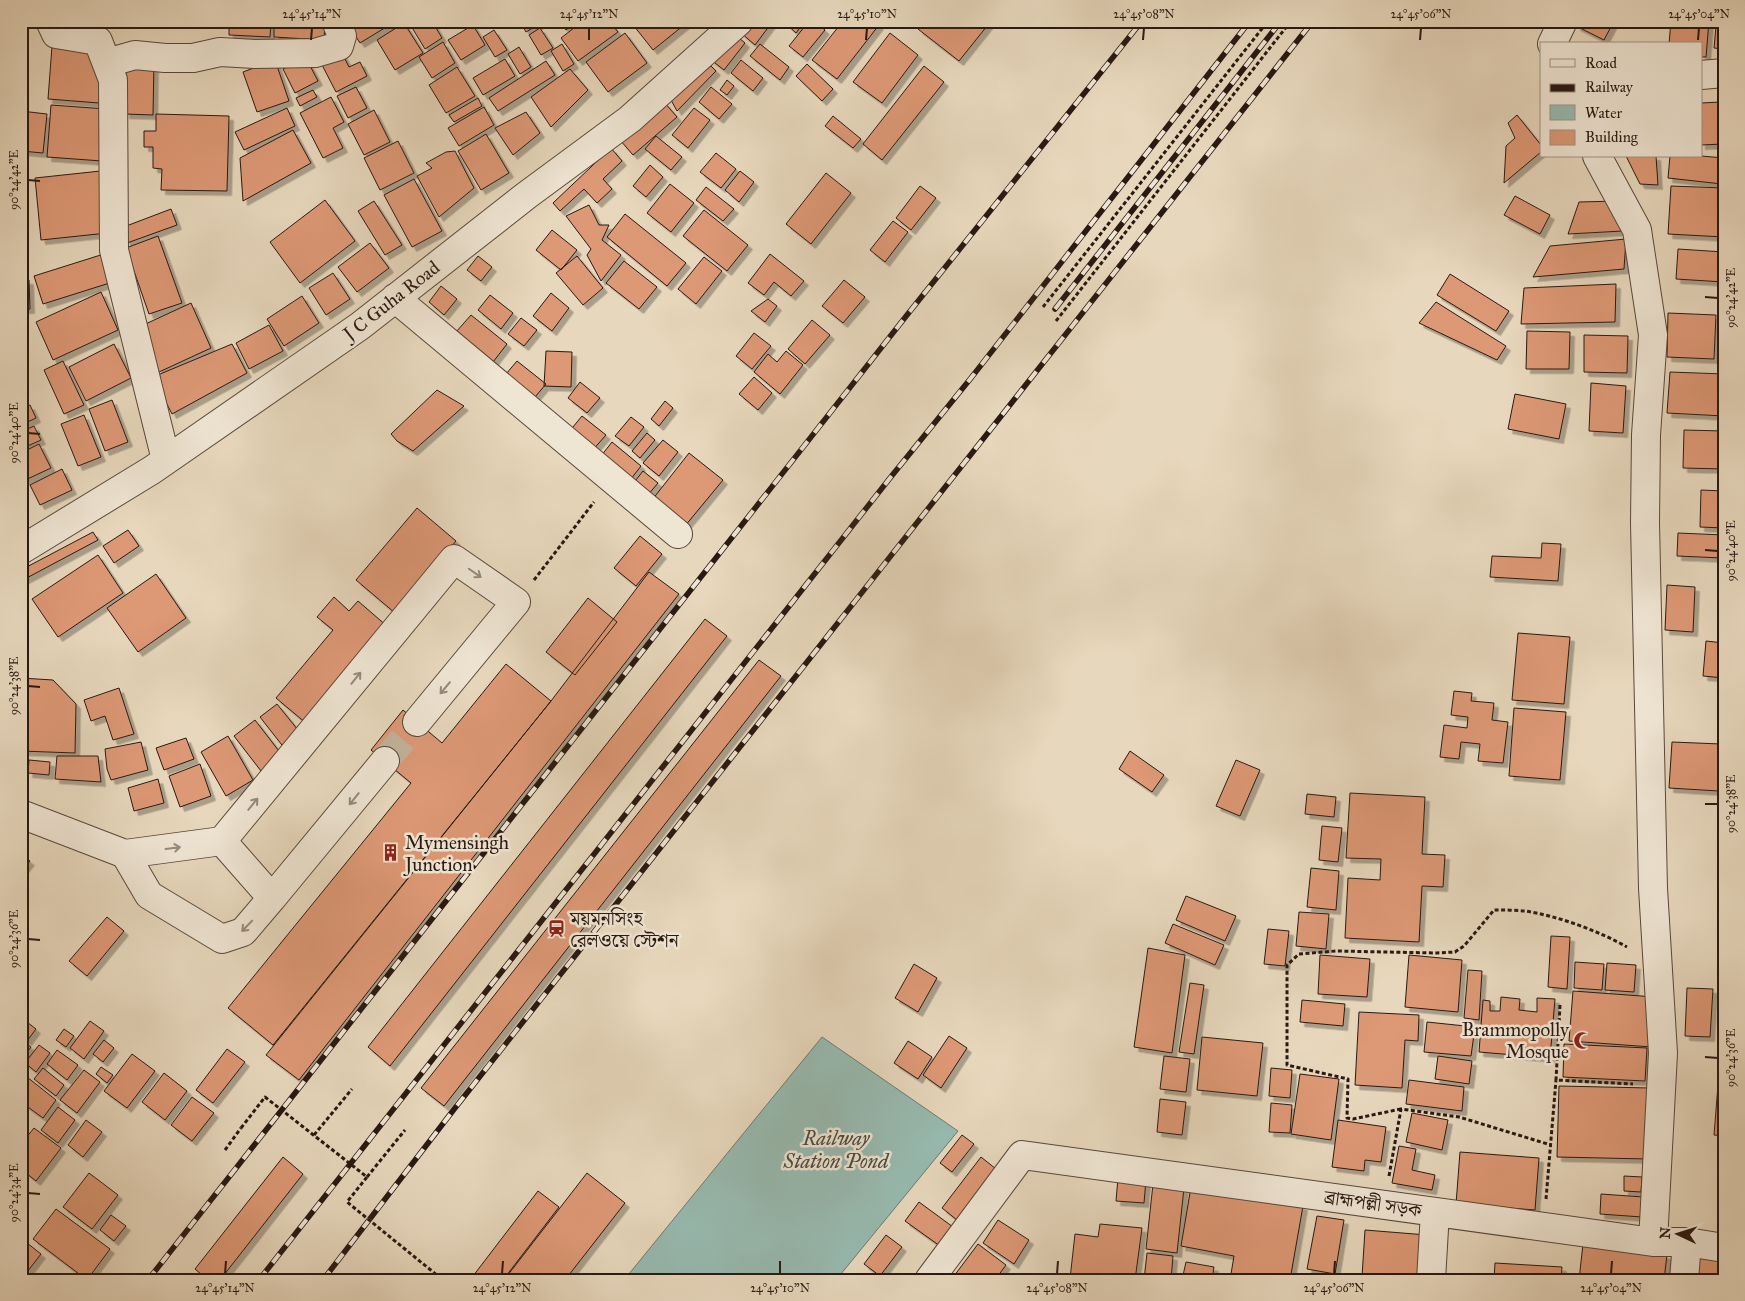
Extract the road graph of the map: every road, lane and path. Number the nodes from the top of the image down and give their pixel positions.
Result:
1 (50, 21) edge
2 (336, 21) edge
3 (738, 21) edge
4 (1268, 21) edge
5 (1291, 21) edge
6 (1563, 21) edge
7 (1553, 42) edge
8 (107, 63) junction
9 (1724, 73) edge
10 (1702, 74) edge
11 (1599, 158) edge
12 (395, 298) junction
13 (1043, 307) dead end
14 (1056, 321) dead end
15 (166, 460) junction
16 (612, 479) junction
17 (678, 534) dead end
18 (21, 550) edge
19 (516, 602) junction
20 (417, 722) tunnel mouth
21 (385, 761) tunnel mouth
22 (21, 814) edge
23 (222, 841) junction
24 (124, 854) junction
25 (272, 898) junction
26 (1658, 965) junction
27 (1560, 1005) dead end
28 (1556, 1080) junction
29 (1661, 1085) junction
30 (352, 1089) dead end
31 (1401, 1109) junction
32 (405, 1130) dead end
33 (314, 1135) junction
34 (1551, 1145) junction
35 (225, 1150) dead end
36 (367, 1176) junction
37 (1383, 1205) junction
38 (1435, 1212) junction
39 (1543, 1227) junction
40 (1653, 1242) junction
41 (1687, 1242) junction
42 (1724, 1248) edge
43 (443, 1280) edge
44 (929, 1280) edge
45 (1431, 1280) edge
46 (1684, 1280) edge

1 - 8 street
2 - 8 street
3 - 12 street, J C Guha Road
4 - 13 path
5 - 14 path
6 - 7 street
8 - 15 street
9 - 10 street
11 - 26 street
12 - 15 street, J C Guha Road
12 - 16 street
15 - 18 street, J C Guha Road
16 - 17 street
16 - 19 path
19 -> 20 street
23 -> 19 street
21 -> 25 street
22 - 24 street
24 -> 23 street
23 - 25 street
25 -> 24 street
26 - 29 street
26 - 31 path
27 - 28 path
28 - 29 path
28 - 34 path
29 - 40 street
30 - 33 path
31 - 34 path
31 - 37 path
32 - 36 path
33 - 35 path, bridge
33 - 36 path, bridge
34 - 39 path
36 - 43 path, bridge
37 - 38 street, ব্রাহ্মপল্লী সড়ক
37 - 44 street, ব্রাহ্মপল্লী সড়ক
38 - 39 street, ব্রাহ্মপল্লী সড়ক
38 - 45 street
39 - 40 street, ব্রাহ্মপল্লী সড়ক
40 - 41 street, ব্রাহ্মপল্লী সড়ক
41 - 42 street, ব্রাহ্মপল্লী সড়ক
41 - 46 street

